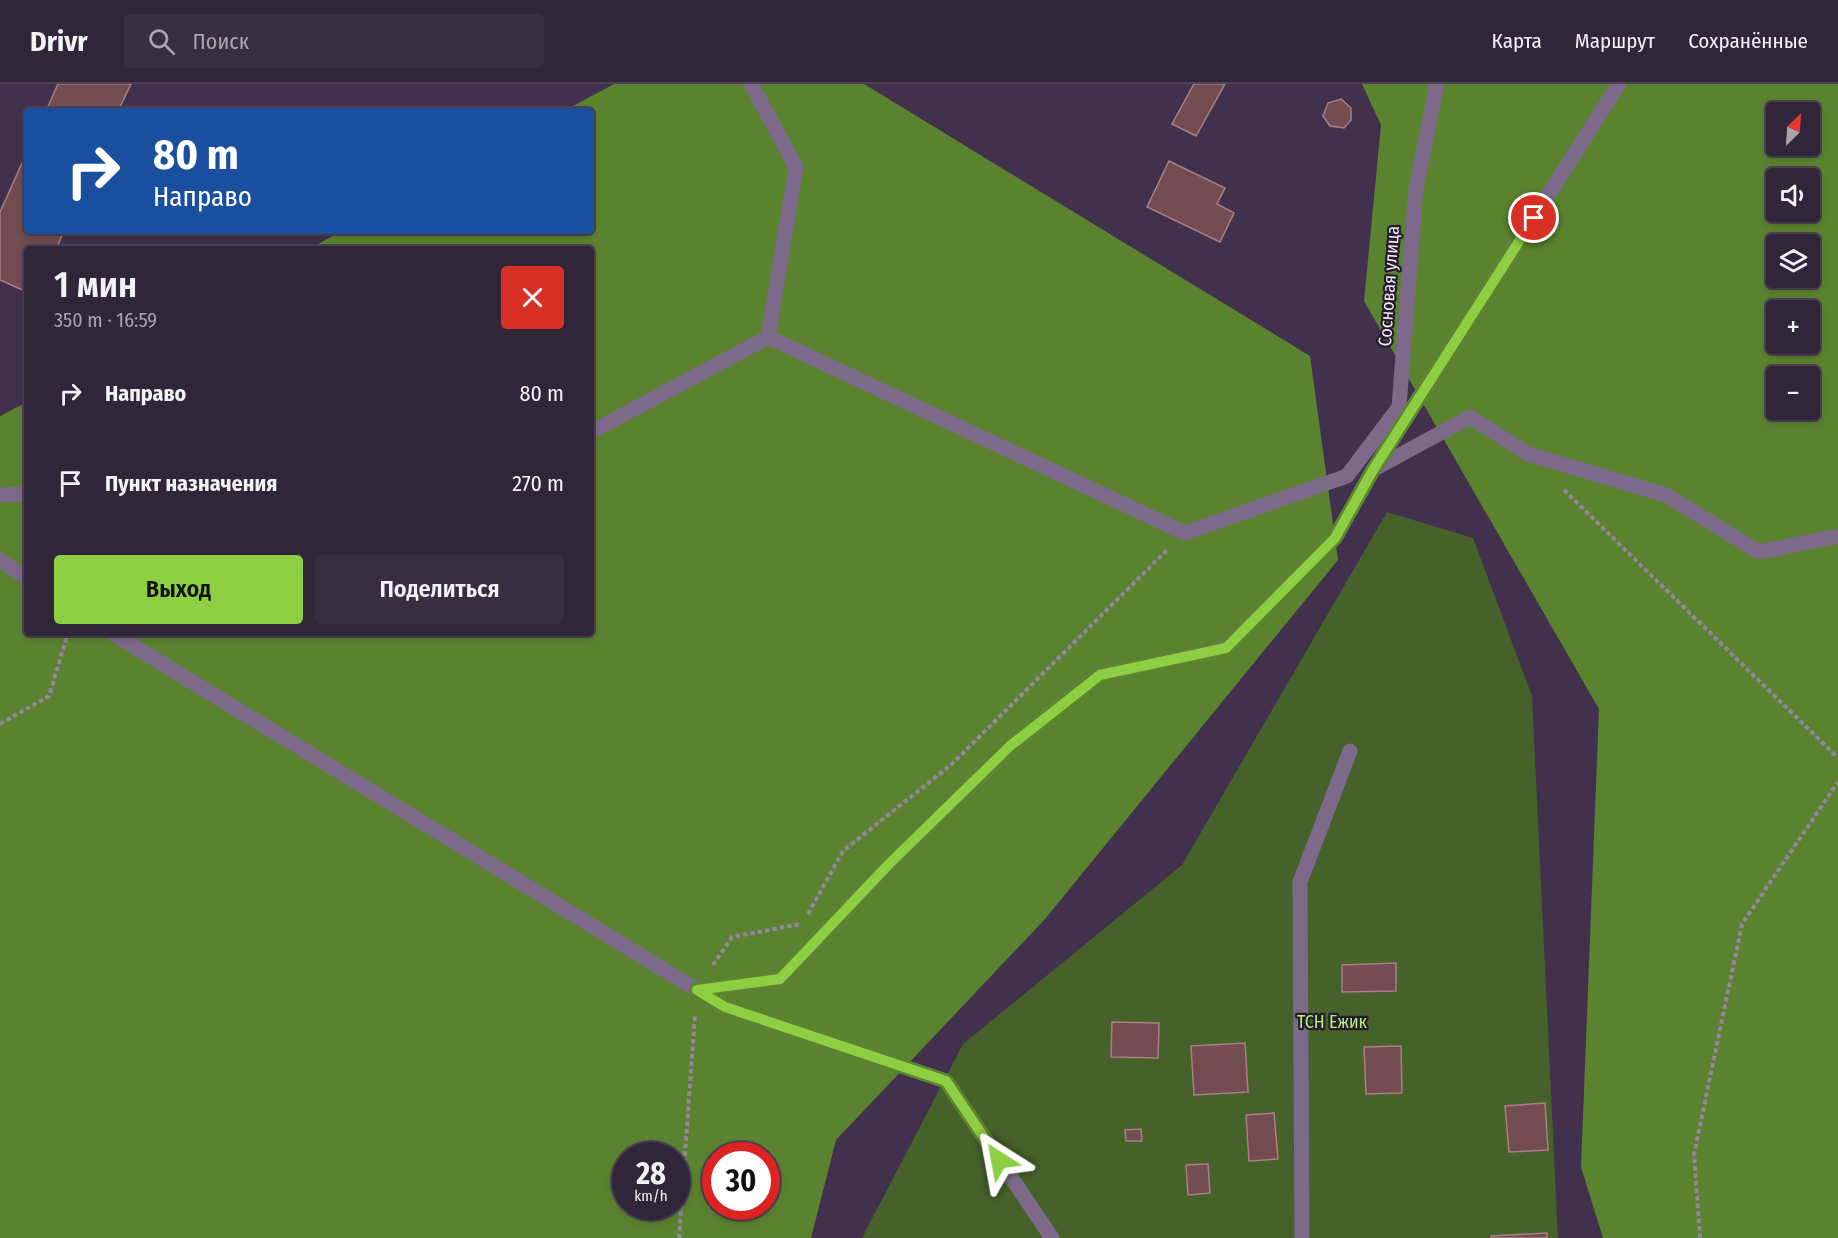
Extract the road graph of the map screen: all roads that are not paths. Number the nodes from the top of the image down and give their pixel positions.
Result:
1 (751, 84) edge
2 (1437, 84) edge
3 (1619, 84) edge
4 (768, 337) junction
5 (594, 430) edge
6 (1373, 470) junction
7 (24, 494) edge
8 (0, 495) edge
9 (1838, 536) edge
10 (0, 560) edge
11 (24, 577) edge
12 (117, 636) edge
13 (1350, 751) dead end
14 (697, 990) junction
15 (1052, 1238) edge
16 (1302, 1238) edge

1 - 4 street
2 - 4 street, Сосновая улица
3 - 6 street
4 - 5 street
6 - 9 street
6 - 14 street
7 - 8 street
10 - 11 street
12 - 14 street
13 - 16 street
14 - 15 street

